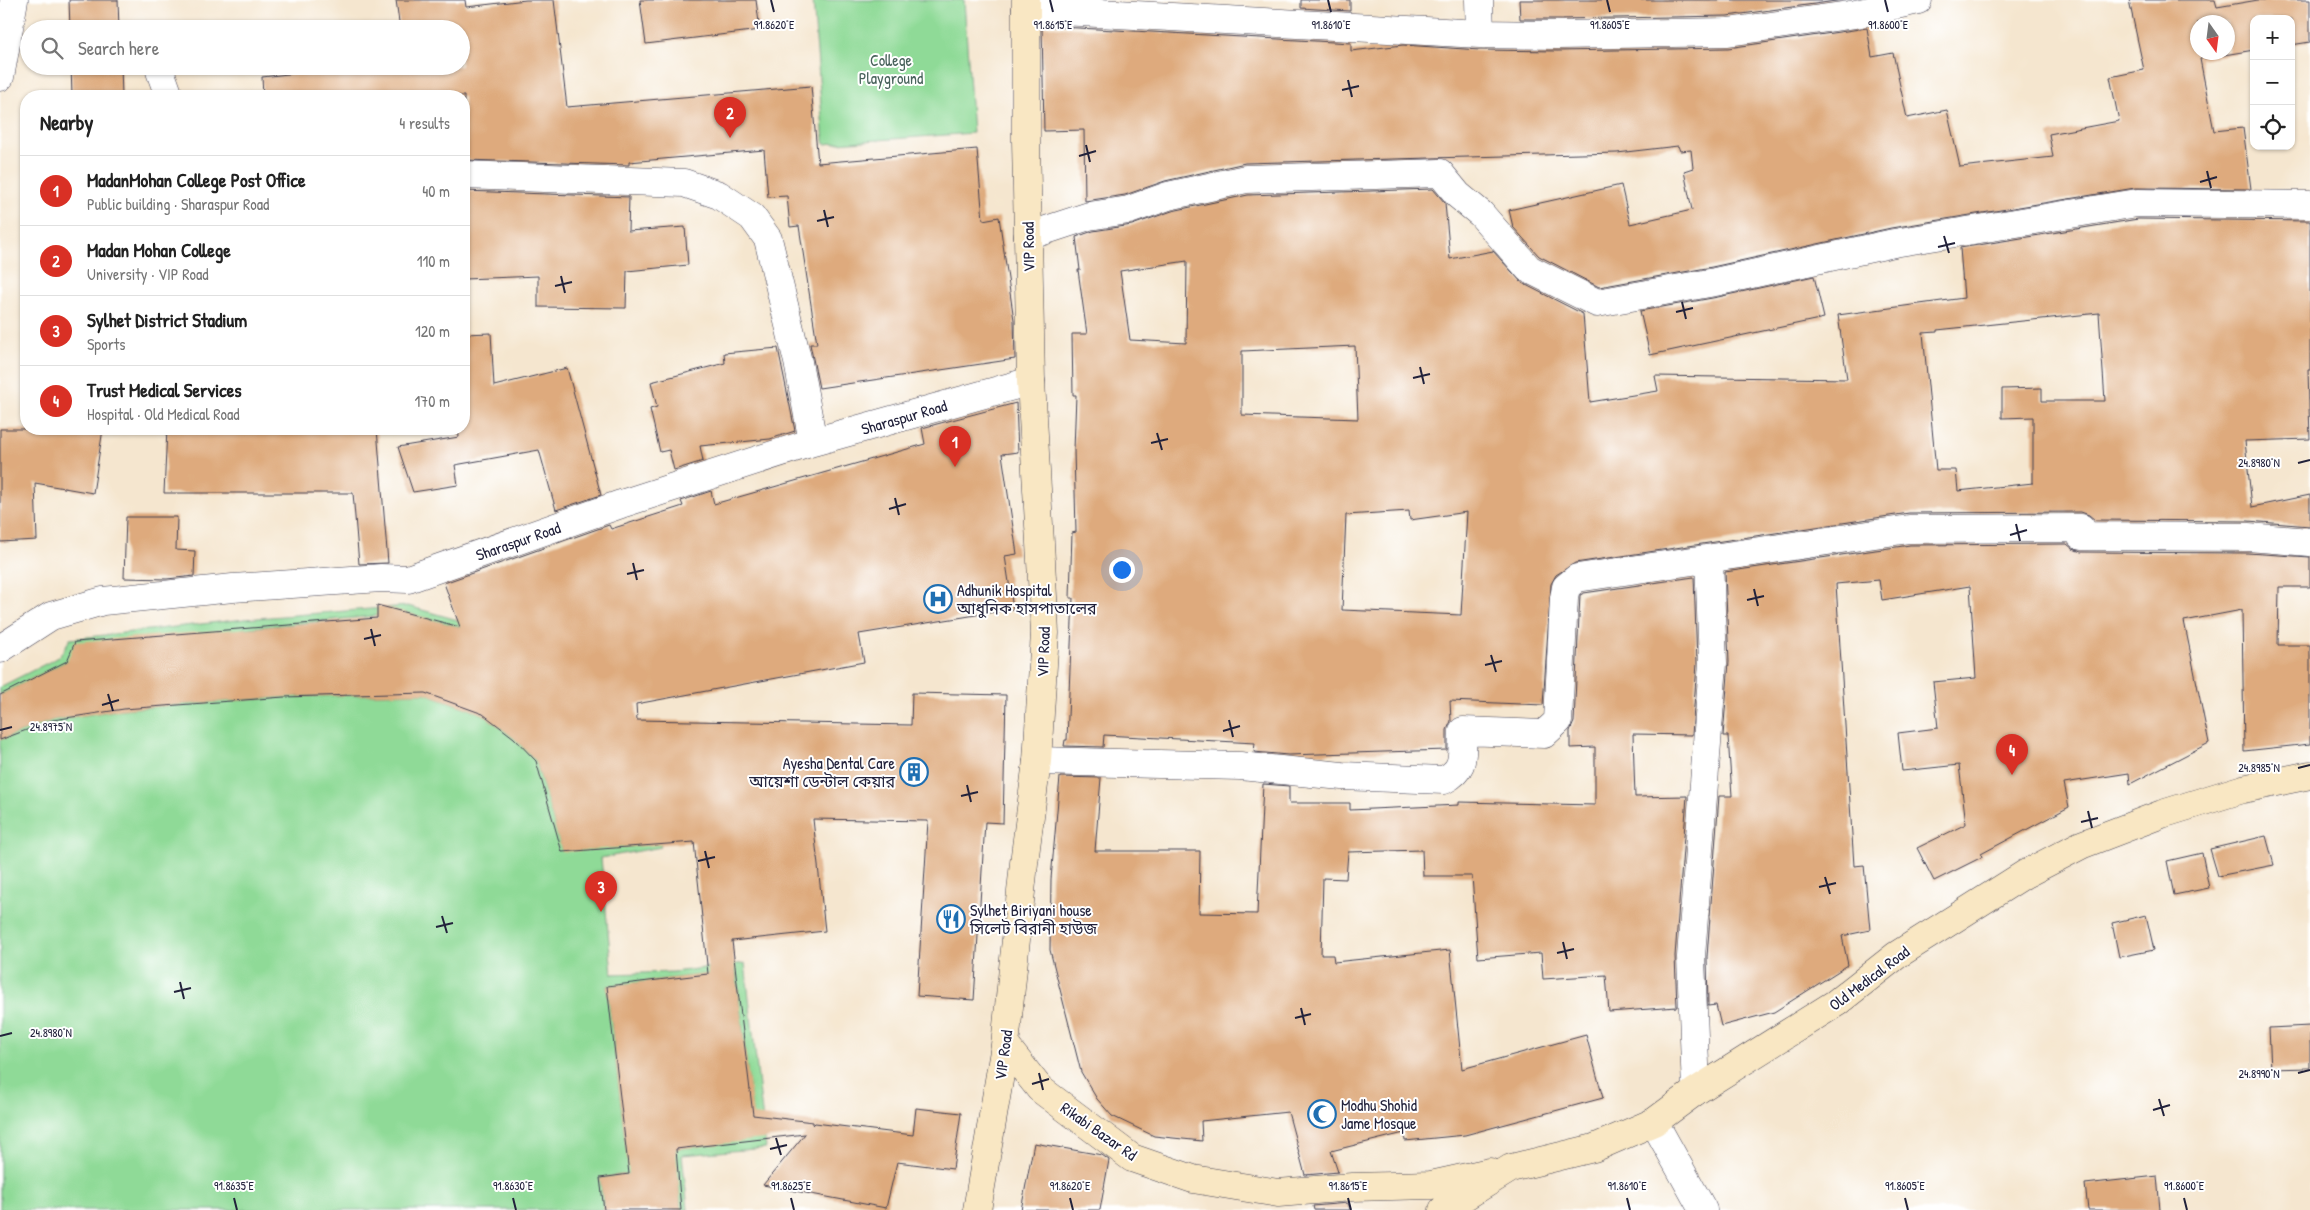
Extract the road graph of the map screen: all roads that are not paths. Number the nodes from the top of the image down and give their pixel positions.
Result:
1 (14, 0) edge
2 (1479, 0) edge
3 (1918, 0) edge
4 (1026, 4) edge
5 (1480, 34) junction
6 (161, 75) edge
7 (0, 77) edge
8 (167, 90) edge
9 (470, 175) edge
10 (2310, 205) edge
11 (1028, 236) junction
12 (1032, 381) junction
13 (813, 442) junction
14 (2310, 542) edge
15 (1709, 559) junction
16 (0, 649) edge
17 (1037, 761) junction
18 (2310, 775) edge
19 (1006, 1045) junction
20 (1696, 1091) junction
21 (1654, 1122) junction
22 (1511, 1168) junction
23 (977, 1210) edge
24 (1443, 1210) edge
25 (1703, 1210) edge

1 - 7 street
2 - 5 street
3 - 5 street
4 - 5 street
4 - 11 street, VIP Road
6 - 8 street
9 - 13 street
10 - 11 street
11 - 12 street, VIP Road
12 - 13 street, Sharaspur Road
12 - 17 street, VIP Road
13 - 16 street, Sharaspur Road
14 - 15 street
15 - 17 street
15 - 20 street
17 - 19 street, VIP Road
18 - 20 street, Old Medical Road
19 - 22 street, Rikabi Bazar Rd
19 - 23 street, VIP Road
20 - 21 street, Old Medical Road
21 - 22 street, Old Medical Road
21 - 25 street
22 - 24 street, Old Medical Road

